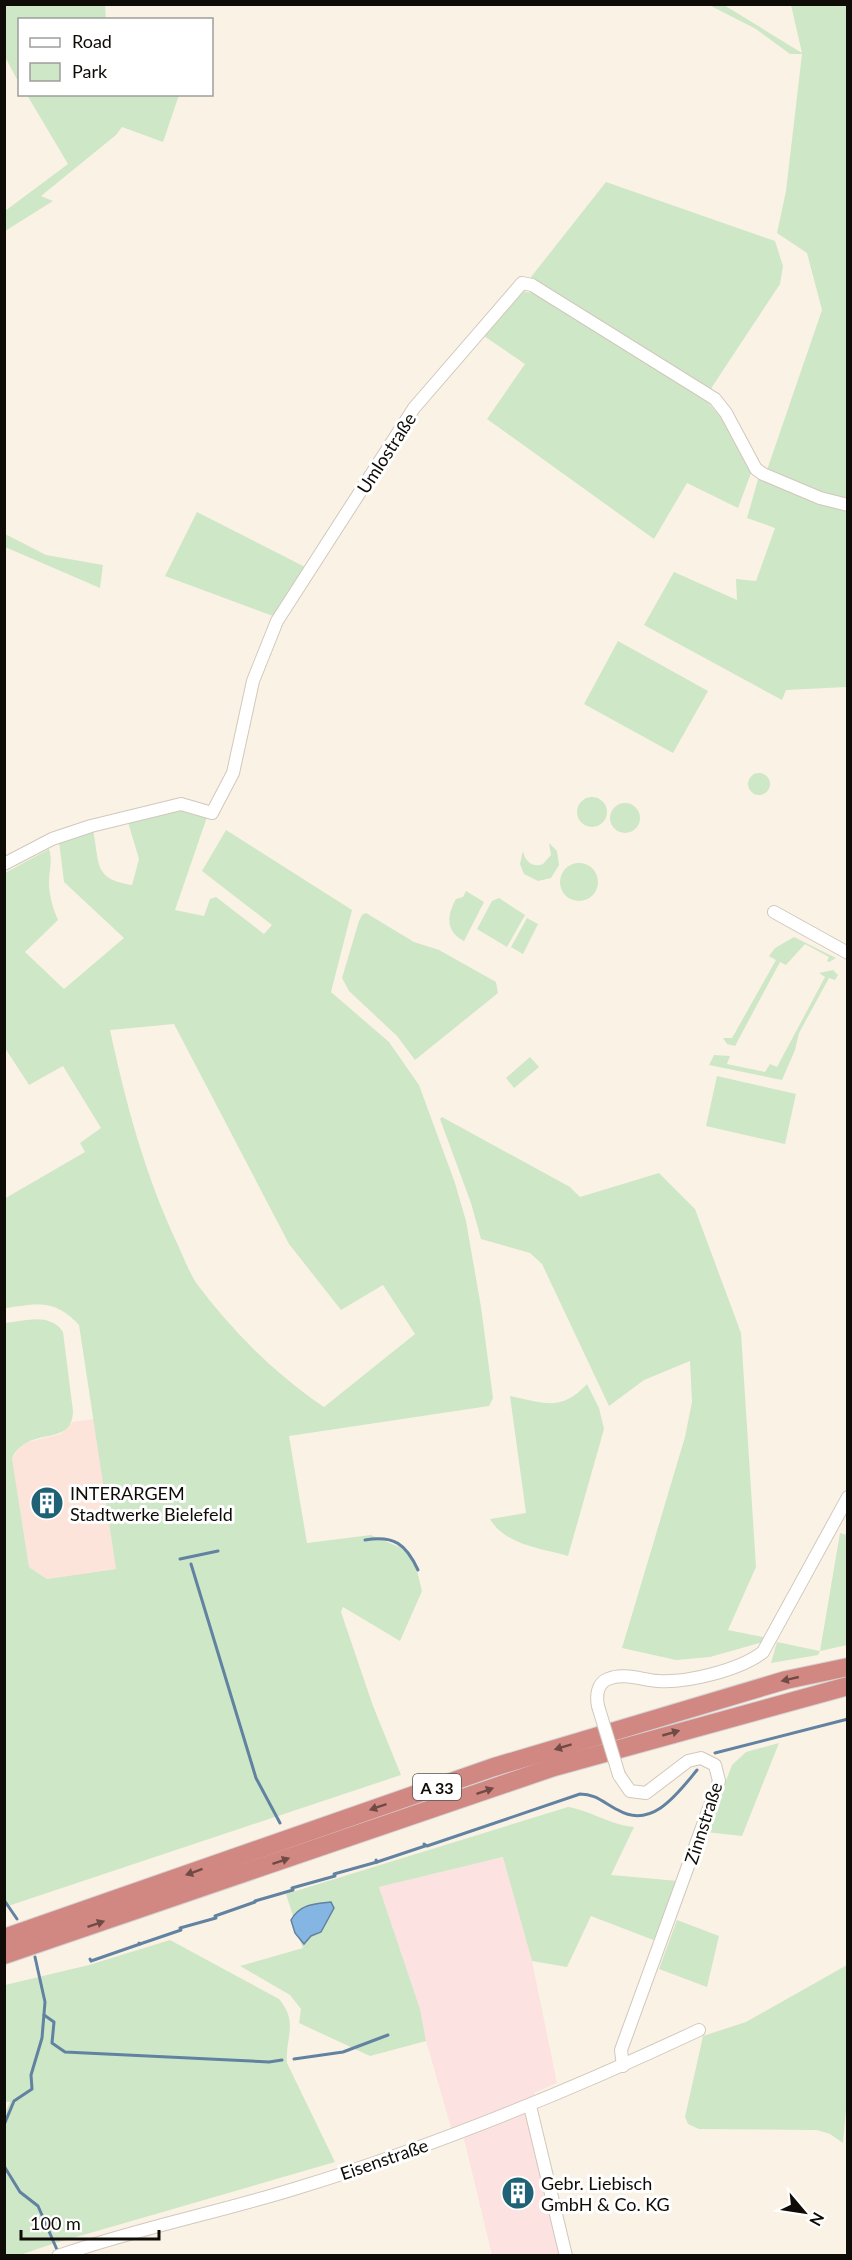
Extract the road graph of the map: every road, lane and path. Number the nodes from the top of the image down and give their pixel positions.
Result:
1 (848, 505) edge
2 (4, 864) edge
3 (774, 912) dead end
4 (848, 953) edge
5 (846, 1499) edge
6 (848, 1667) edge
7 (848, 1686) edge
8 (37, 1936) junction
9 (11, 1944) edge
10 (699, 2030) dead end
11 (623, 2066) junction
12 (530, 2106) junction
13 (62, 2254) edge
14 (566, 2256) edge

1 - 2 street, Umlostraße
3 - 4 street
5 - 11 street, Zinnstraße, bridge
6 -> 8 highway, A 33
8 -> 7 highway, A 33
8 - 9 highway, A 33
10 - 11 street, Eisenstraße
11 - 12 street, Eisenstraße
12 - 13 street, Eisenstraße
12 - 14 street

